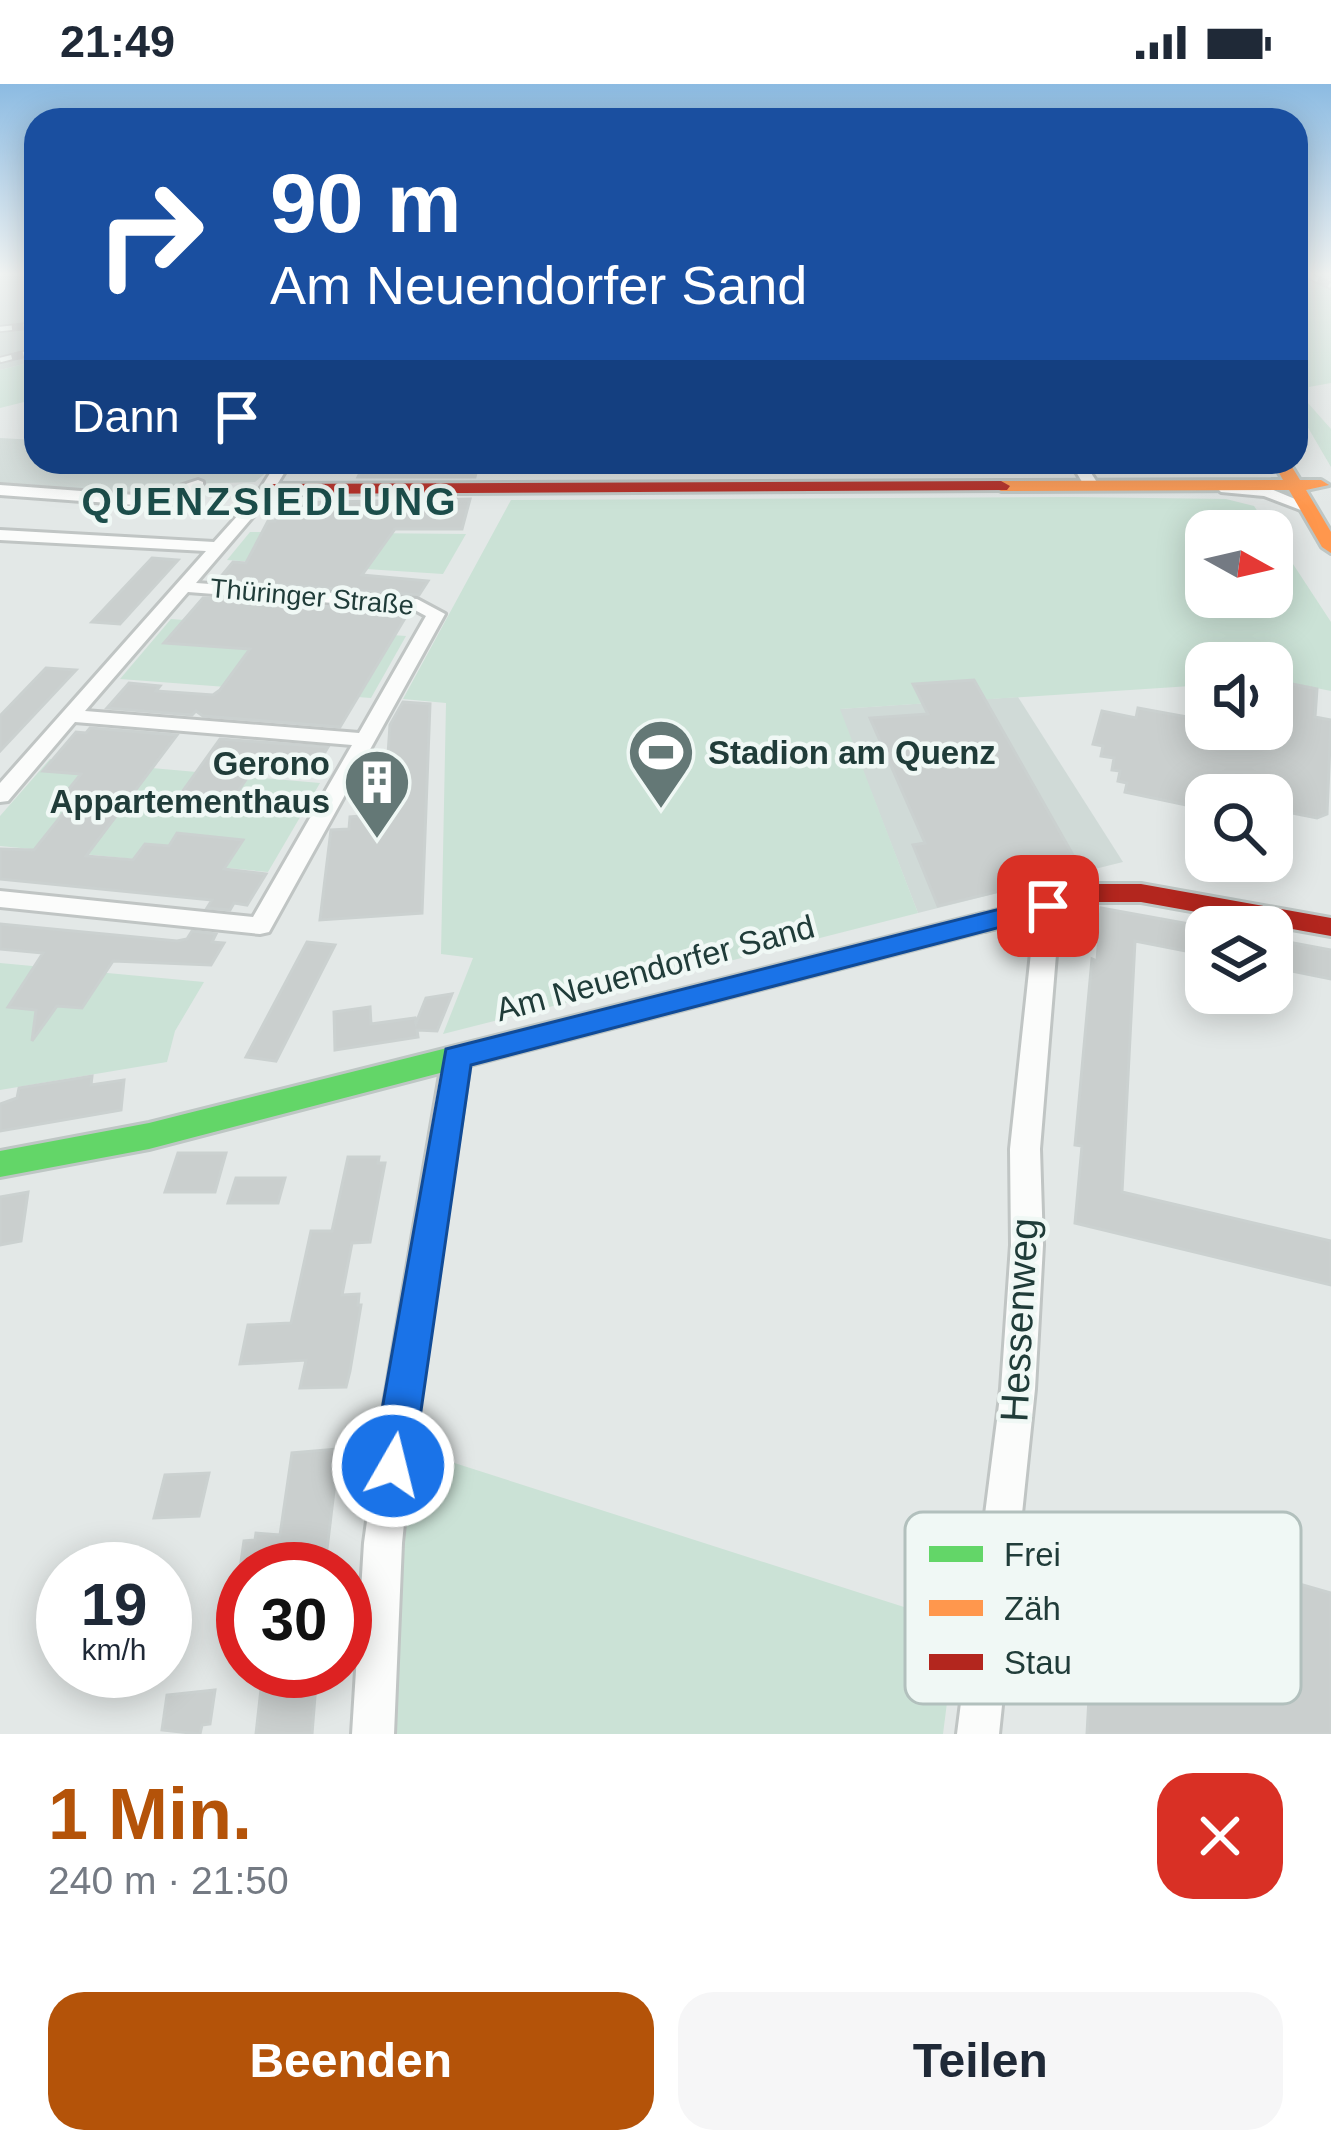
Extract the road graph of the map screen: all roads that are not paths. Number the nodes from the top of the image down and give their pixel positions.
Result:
1 (277, 474) edge
2 (1084, 474) edge
3 (198, 485) dead end
4 (269, 489) junction
5 (1307, 489) edge
6 (0, 490) edge
7 (0, 535) edge
8 (219, 547) junction
9 (1331, 547) edge
10 (185, 587) junction
11 (71, 716) junction
12 (365, 740) junction
13 (1, 794) edge
14 (0, 899) edge
15 (1048, 906) junction
16 (1331, 927) edge
17 (457, 1057) junction
18 (0, 1164) edge
19 (1004, 1512) edge
20 (981, 1704) edge
21 (373, 1734) edge
22 (978, 1734) edge

1 - 4 street, Thüringer Straße
2 - 4 street
2 - 5 street
3 - 6 street
4 - 8 street, Thüringer Straße
5 - 9 street
7 - 8 street, Thüringer Straße
8 - 10 street, Thüringer Straße
10 - 11 street, Thüringer Straße
10 - 12 street, Thüringer Straße
11 - 12 street
11 - 13 street, Thüringer Straße
12 - 14 street, Thüringer Straße
15 - 16 street, Am Neuendorfer Sand
15 - 17 street, Am Neuendorfer Sand
15 - 19 street, Hessenweg
17 - 18 street, Am Neuendorfer Sand
17 - 21 street
20 - 22 street, Hessenweg

